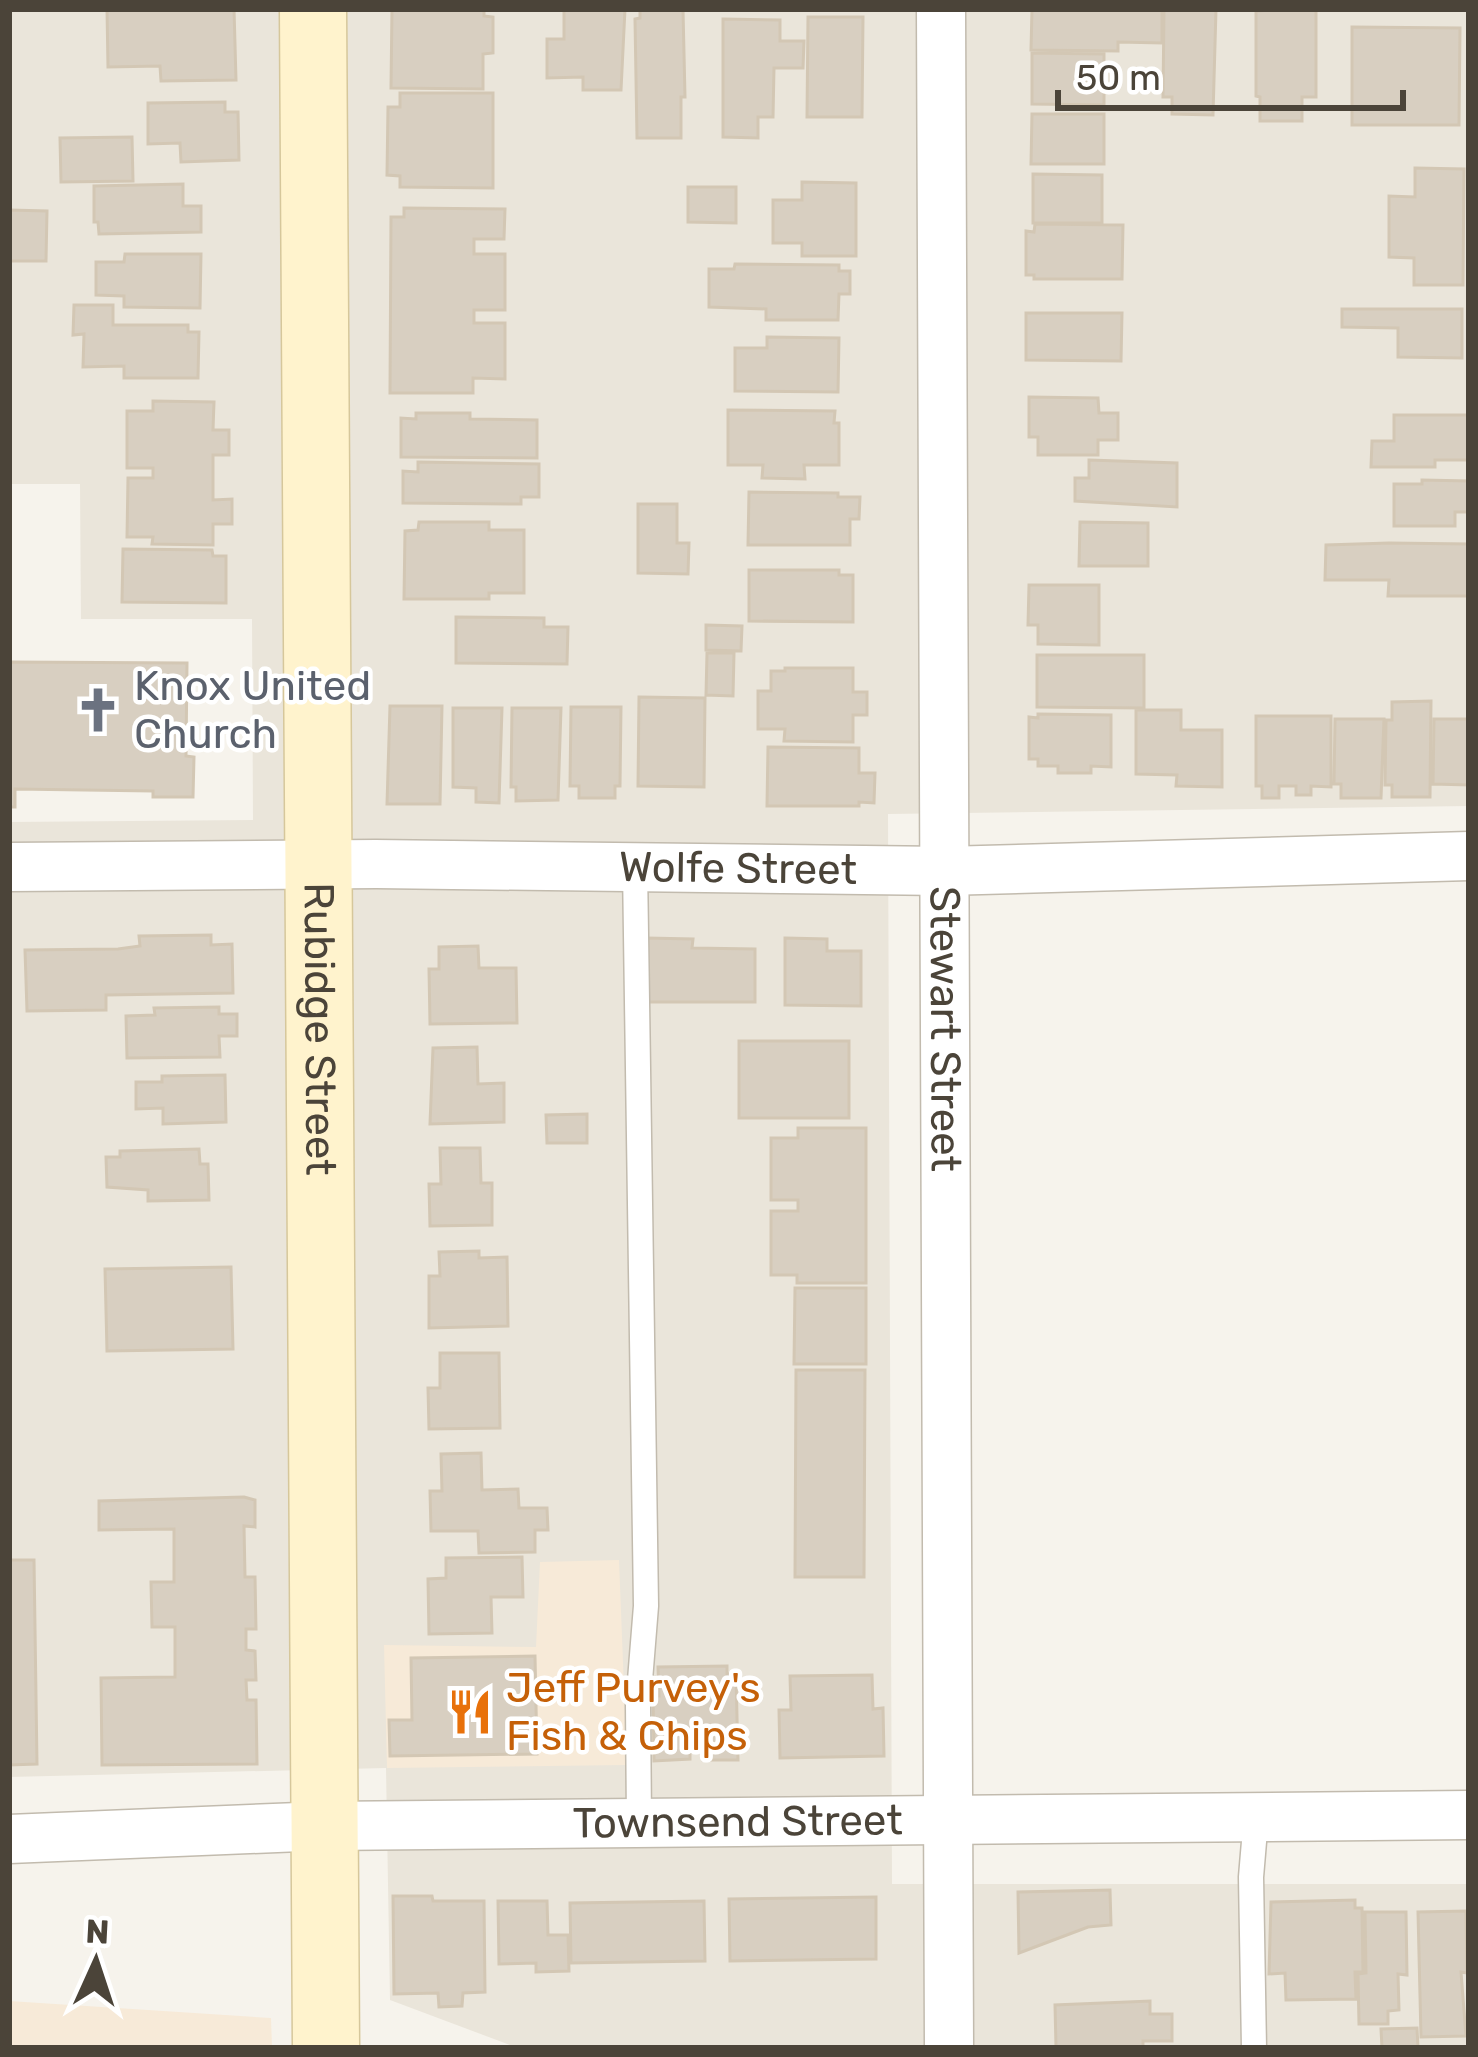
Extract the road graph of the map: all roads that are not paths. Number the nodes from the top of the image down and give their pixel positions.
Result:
1 (314, 9) edge
2 (941, 9) edge
3 (1469, 856) edge
4 (316, 865) junction
5 (9, 866) edge
6 (635, 867) junction
7 (945, 871) junction
8 (1469, 1815) edge
9 (1256, 1818) junction
10 (947, 1820) junction
11 (639, 1822) junction
12 (324, 1826) junction
13 (9, 1840) edge
14 (326, 2048) edge
15 (950, 2048) edge
16 (1254, 2048) edge

1 - 4 main road, Rubidge Street
2 - 7 street, Stewart Street
3 - 7 street, Wolfe Street
4 - 5 street, Wolfe Street
4 - 6 street, Wolfe Street
4 - 12 main road, Rubidge Street
6 - 7 street, Wolfe Street
6 - 11 lane
7 - 10 street, Stewart Street
8 - 9 street, Townsend Street
9 - 10 street, Townsend Street
9 - 16 lane
10 - 11 street, Townsend Street
10 - 15 street, Stewart Street
11 - 12 street, Townsend Street
12 - 13 street, Townsend Street
12 - 14 main road, Rubidge Street

